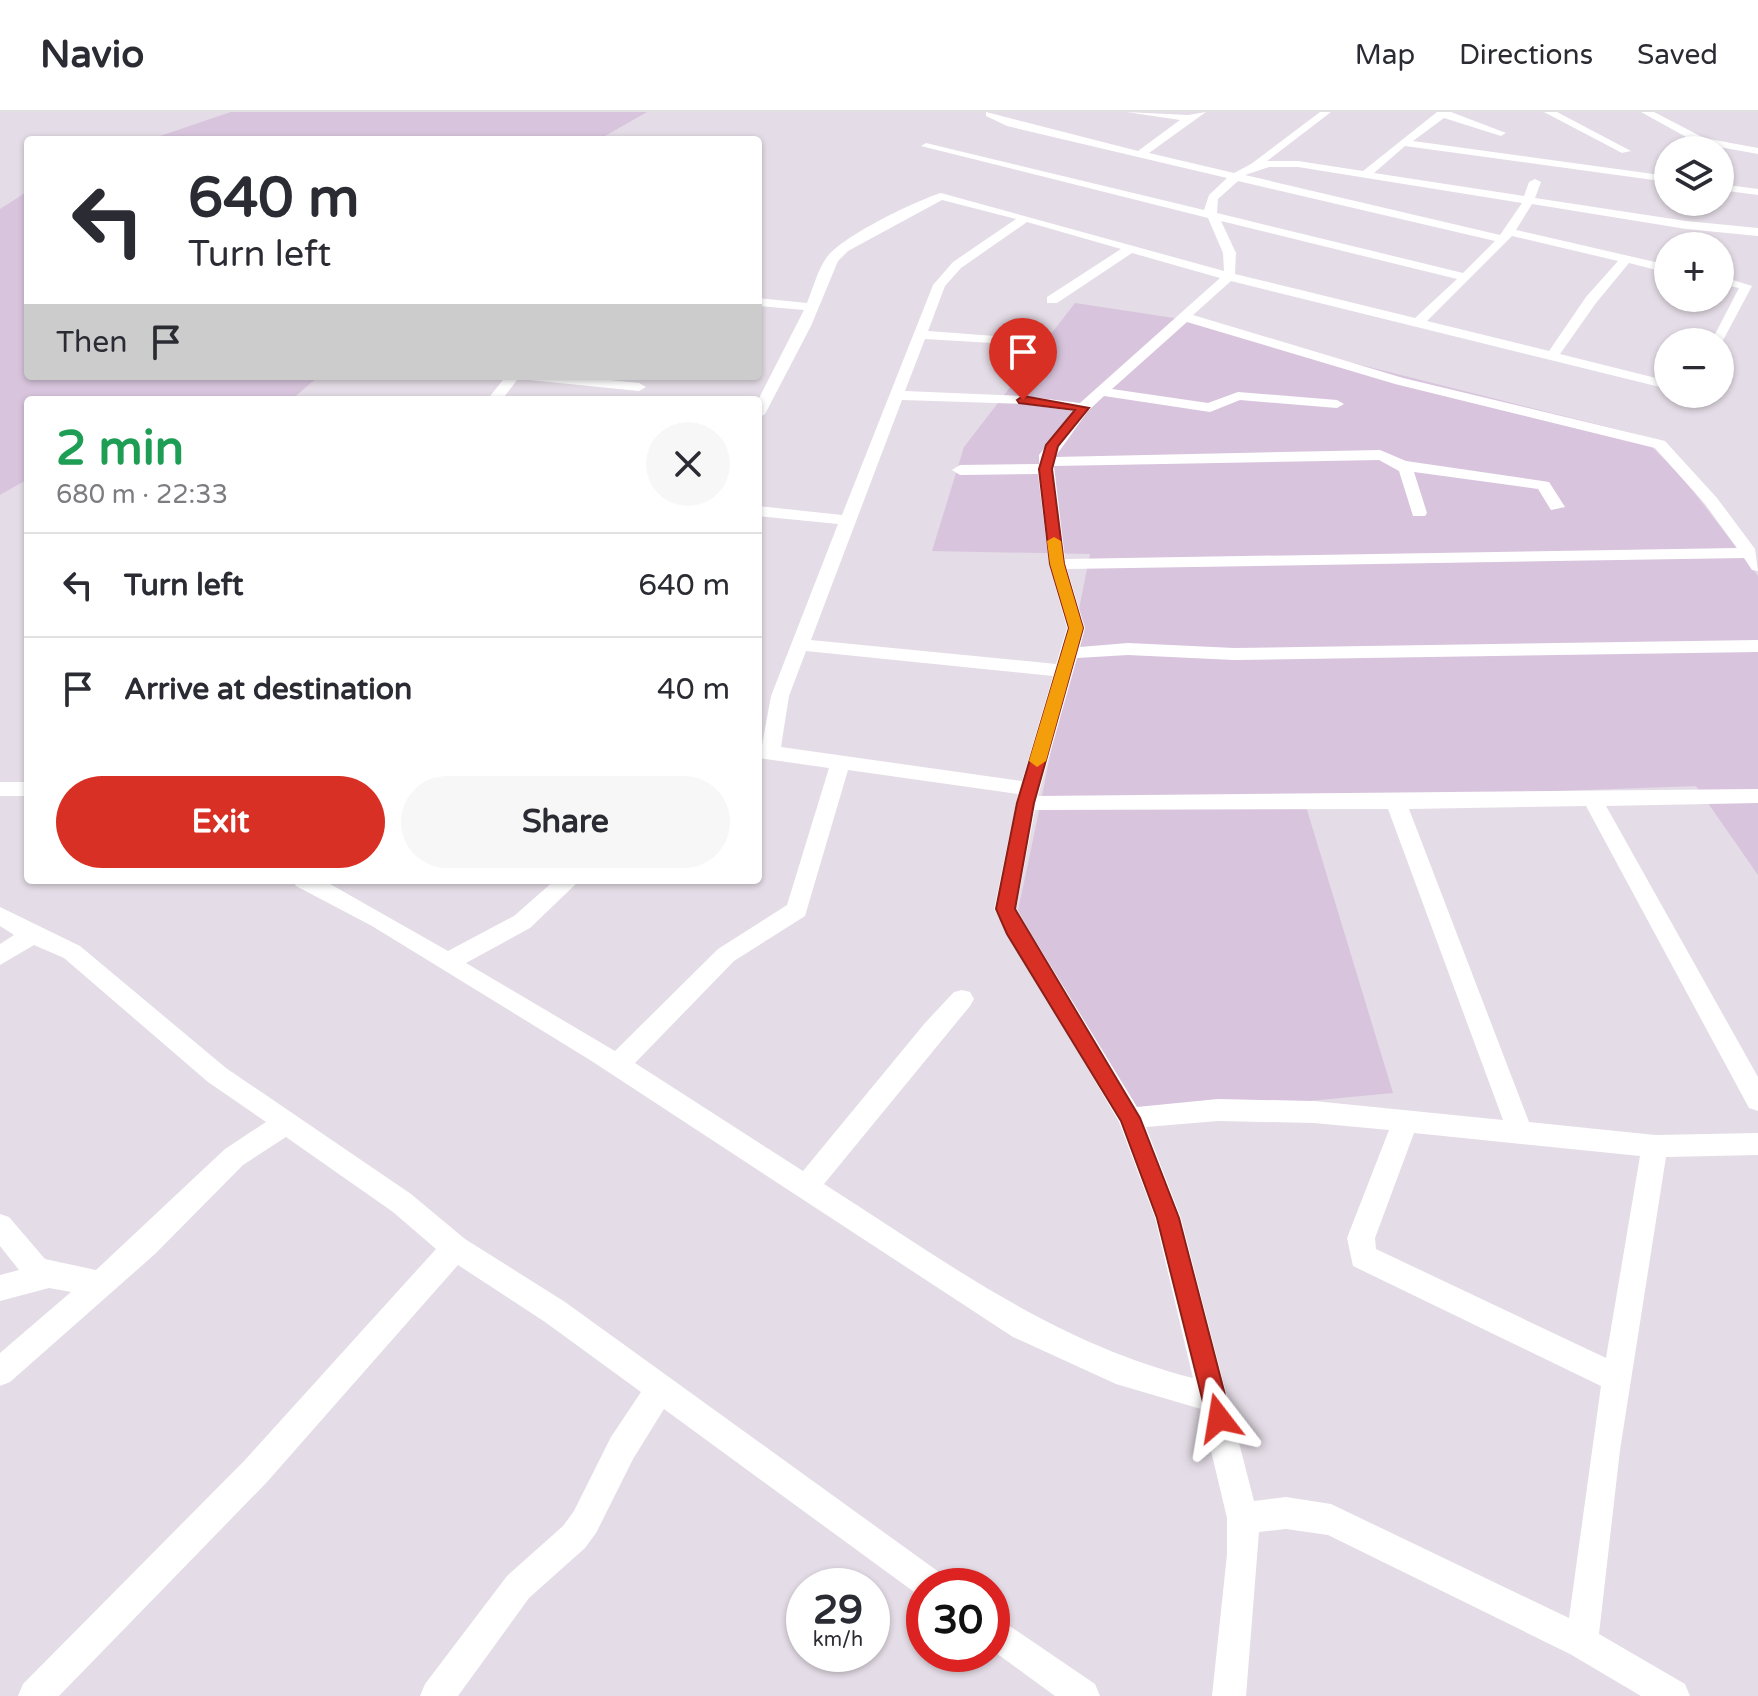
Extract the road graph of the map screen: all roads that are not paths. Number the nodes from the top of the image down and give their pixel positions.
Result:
1 (1131, 112) edge
2 (1201, 112) edge
3 (1326, 112) edge
4 (1549, 112) edge
5 (1646, 112) edge
6 (1444, 113) edge
7 (990, 114) edge
8 (1189, 118) junction
9 (1501, 133) dead end
10 (1405, 143) junction
11 (926, 146) dead end
12 (1626, 151) dead end
13 (1758, 151) edge
14 (1142, 153) junction
15 (1256, 164) junction
16 (1236, 175) junction
17 (1365, 175) junction
18 (1654, 177) edge
19 (1535, 182) dead end
20 (1734, 189) edge
21 (1758, 192) edge
22 (1531, 199) junction
23 (1211, 215) junction
24 (1025, 218) junction
25 (1758, 232) edge
26 (1504, 235) junction
27 (1131, 248) junction
28 (1626, 259) junction
29 (1654, 266) edge
30 (1228, 276) junction
31 (1464, 277) junction
32 (1752, 288) edge
33 (1052, 300) dead end
34 (762, 302) edge
35 (812, 307) junction
36 (1185, 317) junction
37 (1419, 322) junction
38 (1727, 328) edge
39 (919, 334) junction
40 (1023, 342) dead end
41 (1553, 355) junction
42 (510, 380) edge
43 (619, 380) edge
44 (642, 381) edge
45 (1654, 381) edge
46 (1103, 392) junction
47 (897, 395) junction
48 (497, 396) edge
49 (1337, 404) dead end
50 (762, 406) edge
51 (1083, 408) junction
52 (1046, 466) junction
53 (1406, 466) junction
54 (960, 470) dead end
55 (1557, 507) dead end
56 (762, 511) edge
57 (1419, 513) dead end
58 (847, 520) junction
59 (1755, 552) edge
60 (1057, 564) junction
61 (801, 645) junction
62 (1758, 646) edge
63 (1067, 662) junction
64 (764, 752) edge
65 (840, 764) junction
66 (0, 789) edge
67 (24, 789) edge
68 (1028, 796) junction
69 (1758, 796) edge
70 (1592, 798) junction
71 (1396, 802) junction
72 (311, 884) edge
73 (565, 884) edge
74 (0, 915) edge
75 (32, 935) junction
76 (0, 956) edge
77 (450, 961) junction
78 (962, 999) dead end
79 (616, 1066) junction
80 (1758, 1100) edge
81 (1130, 1118) junction
82 (287, 1122) junction
83 (1405, 1122) junction
84 (1521, 1134) junction
85 (1758, 1144) edge
86 (1655, 1146) junction
87 (806, 1187) junction
88 (0, 1226) edge
89 (455, 1248) junction
90 (49, 1275) junction
91 (100, 1284) junction
92 (0, 1288) edge
93 (0, 1372) edge
94 (1618, 1379) junction
95 (659, 1390) junction
96 (1214, 1398) junction
97 (1243, 1518) junction
98 (907, 1568) edge
99 (1582, 1642) junction
100 (1010, 1643) edge
101 (35, 1696) edge
102 (437, 1696) edge
103 (1083, 1696) edge
104 (1229, 1696) edge
105 (1673, 1696) edge

1 - 8 street
2 - 8 street
3 - 15 street
4 - 12 street
5 - 13 street
6 - 9 street
6 - 10 street
7 - 14 street
8 - 14 street
10 - 17 street
10 - 18 street
11 - 23 street
14 - 16 street
15 - 16 street
15 - 17 street
16 - 23 street
16 - 26 street
17 - 22 street
19 - 22 street
20 - 21 street
22 - 25 street
22 - 26 street
23 - 30 street
23 - 31 street
24 - 27 street
24 - 35 street
24 - 39 street
26 - 28 street
26 - 31 street
27 - 30 street
27 - 33 street
28 - 29 street
28 - 41 street
30 - 36 street
30 - 37 street
31 - 37 street
32 - 38 street
34 - 35 street
35 - 50 street
36 - 46 street
36 - 59 street
37 - 41 street
39 - 40 street
39 - 47 street
41 - 45 street
42 - 48 street
43 - 44 street
46 - 49 street
46 - 51 street
47 - 51 street
47 - 58 street
51 - 52 street
52 - 53 street
52 - 54 street
52 - 60 street
53 - 55 street
53 - 57 street
56 - 58 street
58 - 61 street
59 - 60 street
60 - 63 street
61 - 63 street
61 - 64 street
62 - 63 street
63 - 68 street
64 - 65 street
65 - 68 street
65 - 79 street
66 - 67 street
68 - 71 street
68 - 81 street
69 - 70 street
70 - 71 street
70 - 80 street
71 - 84 street
72 - 77 street
73 - 77 street
74 - 75 street
75 - 76 street
75 - 82 street
77 - 79 street
78 - 87 street
79 - 87 street
81 - 83 street
81 - 96 street
82 - 89 street
82 - 91 street
83 - 84 street
83 - 94 street
84 - 86 street
85 - 86 street
86 - 94 street
87 - 96 street
88 - 90 street
89 - 95 street
89 - 101 street
90 - 91 street
90 - 92 street
91 - 93 street
94 - 99 street
95 - 98 street
95 - 102 street
96 - 97 street
97 - 99 street
97 - 104 street
99 - 105 street
100 - 103 street

